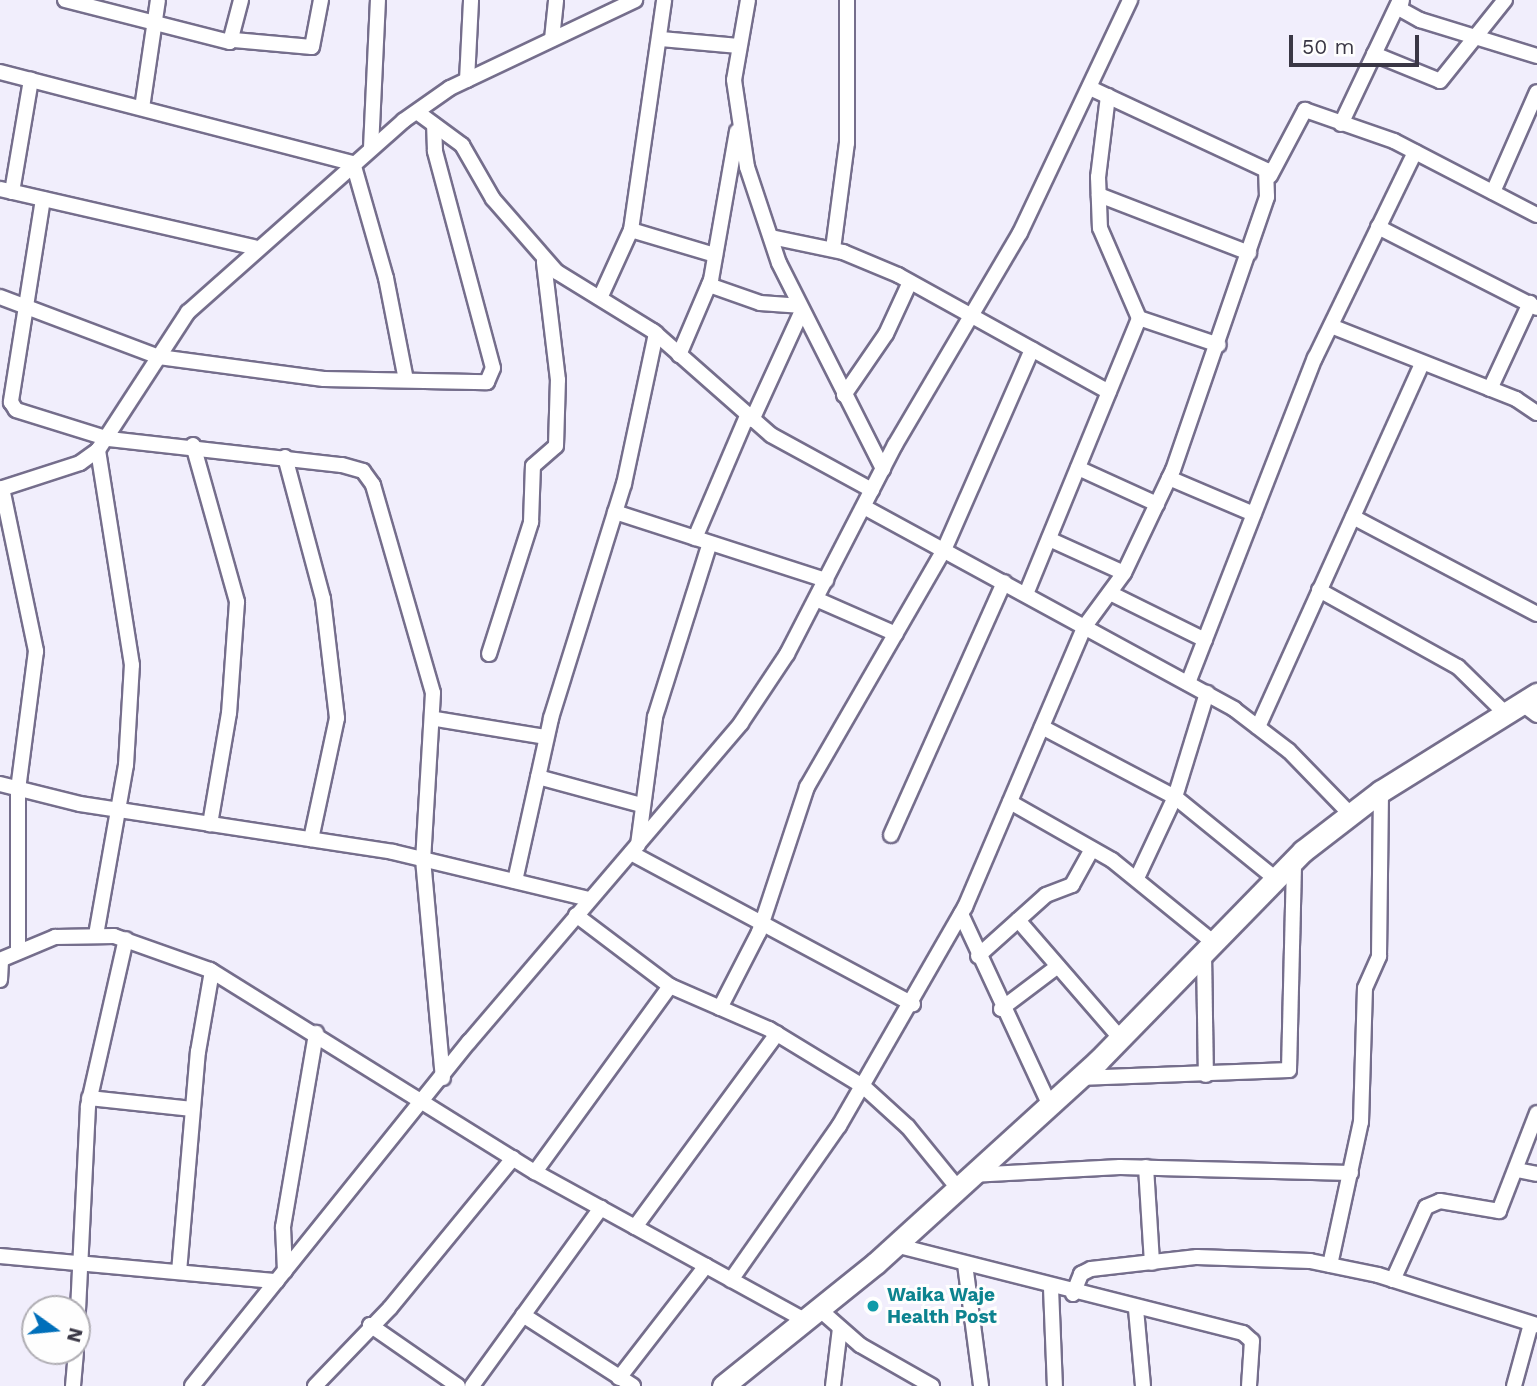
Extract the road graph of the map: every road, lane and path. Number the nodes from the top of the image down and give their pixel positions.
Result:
1 (158, 0) edge
2 (240, 0) edge
3 (321, 0) edge
4 (377, 0) edge
5 (471, 0) edge
6 (556, 0) edge
7 (664, 0) edge
8 (748, 0) edge
9 (847, 0) edge
10 (1130, 0) edge
11 (1401, 0) edge
12 (1505, 0) edge
13 (69, 1) edge
14 (631, 1) edge
15 (155, 24) junction
16 (552, 39) junction
17 (661, 39) junction
18 (234, 40) junction
19 (1476, 41) junction
20 (739, 46) junction
21 (1374, 54) junction
22 (1537, 56) edge
23 (0, 72) edge
24 (31, 80) junction
25 (467, 80) junction
26 (1090, 89) junction
27 (1537, 92) edge
28 (1108, 96) junction
29 (142, 108) junction
30 (416, 111) junction
31 (1341, 124) junction
32 (434, 125) junction
33 (738, 127) junction
34 (371, 148) junction
35 (1415, 152) junction
36 (353, 163) junction
37 (1270, 176) junction
38 (6, 190) edge
39 (1493, 192) junction
40 (1099, 195) junction
41 (43, 199) junction
42 (1537, 215) edge
43 (1378, 227) junction
44 (631, 230) junction
45 (771, 237) junction
46 (254, 247) junction
47 (832, 249) junction
48 (1248, 253) junction
49 (715, 255) junction
50 (544, 262) junction
51 (910, 282) junction
52 (709, 285) junction
53 (0, 297) edge
54 (600, 298) junction
55 (27, 304) junction
56 (1534, 306) edge
57 (800, 308) junction
58 (970, 317) junction
59 (1139, 318) junction
60 (1331, 326) junction
61 (656, 333) junction
62 (1219, 345) junction
63 (1032, 351) junction
64 (680, 355) junction
65 (159, 356) junction
66 (1422, 364) junction
67 (406, 380) junction
68 (1490, 389) junction
69 (1109, 392) junction
70 (844, 395) junction
71 (1537, 413) edge
72 (750, 418) junction
73 (109, 439) junction
74 (192, 445) junction
75 (98, 450) junction
76 (285, 457) junction
77 (1078, 468) junction
78 (883, 469) junction
79 (1169, 478) junction
80 (1, 488) edge
81 (872, 490) junction
82 (1157, 504) junction
83 (864, 507) junction
84 (615, 512) junction
85 (1254, 514) junction
86 (1353, 517) junction
87 (695, 538) junction
88 (1049, 539) junction
89 (709, 543) junction
90 (944, 550) junction
91 (1125, 573) junction
92 (826, 580) junction
93 (1004, 582) junction
94 (1319, 590) junction
95 (1110, 593) junction
96 (1026, 594) junction
97 (816, 599) junction
98 (1537, 614) edge
99 (1085, 626) junction
100 (896, 634) junction
101 (1205, 640) junction
102 (489, 654) dead end
103 (1188, 683) junction
104 (1207, 693) junction
105 (1527, 708) edge
106 (436, 719) junction
107 (1042, 727) junction
108 (1258, 727) junction
109 (546, 737) junction
110 (538, 777) junction
111 (0, 784) edge
112 (18, 789) junction
113 (1381, 791) junction
114 (1175, 797) junction
115 (1010, 802) junction
116 (642, 805) junction
117 (115, 809) junction
118 (1350, 814) junction
119 (210, 824) junction
120 (891, 835) dead end
121 (311, 839) junction
122 (634, 849) junction
123 (1092, 849) junction
124 (423, 859) junction
125 (1294, 860) junction
126 (1137, 878) junction
127 (1276, 879) junction
128 (515, 881) junction
129 (589, 899) junction
130 (961, 914) junction
131 (576, 915) junction
132 (1018, 920) junction
133 (760, 927) junction
134 (96, 935) junction
135 (126, 939) junction
136 (1209, 948) junction
137 (18, 951) junction
138 (978, 956) junction
139 (0, 960) edge
140 (1058, 966) junction
141 (212, 971) junction
142 (0, 979) edge
143 (670, 986) junction
144 (913, 1004) junction
145 (720, 1008) junction
146 (1001, 1009) junction
147 (316, 1033) junction
148 (777, 1034) junction
149 (1121, 1039) junction
150 (1206, 1075) junction
151 (443, 1078) junction
152 (1079, 1078) junction
153 (864, 1087) junction
154 (89, 1098) junction
155 (425, 1102) junction
156 (1049, 1104) junction
157 (192, 1109) junction
158 (1537, 1113) edge
159 (513, 1158) junction
160 (1146, 1167) junction
161 (1517, 1170) junction
162 (535, 1172) junction
163 (1351, 1173) junction
164 (1537, 1174) edge
165 (963, 1181) junction
166 (601, 1208) junction
167 (635, 1227) junction
168 (895, 1245) junction
169 (0, 1256) edge
170 (82, 1263) junction
171 (1152, 1263) junction
172 (965, 1264) junction
173 (1330, 1265) junction
174 (706, 1266) junction
175 (179, 1272) junction
176 (281, 1276) junction
177 (731, 1280) junction
178 (1393, 1280) junction
179 (1051, 1288) junction
180 (1073, 1294) junction
181 (80, 1295) edge
182 (1136, 1309) junction
183 (523, 1315) junction
184 (812, 1315) junction
185 (1534, 1324) edge
186 (370, 1325) junction
187 (840, 1328) junction
188 (75, 1365) edge
189 (619, 1378) junction
190 (728, 1384) edge
191 (73, 1386) edge
192 (192, 1386) edge
193 (315, 1386) edge
194 (458, 1386) edge
195 (472, 1386) edge
196 (633, 1386) edge
197 (833, 1386) edge
198 (932, 1386) edge
199 (981, 1386) edge
200 (1055, 1386) edge
201 (1143, 1386) edge
202 (1249, 1386) edge
203 (1514, 1386) edge

1 - 15 street
2 - 18 street
3 - 18 street
4 - 34 street
5 - 25 street
6 - 16 street
7 - 17 street
8 - 20 street
9 - 47 street
10 - 26 street
11 - 19 street
11 - 21 street
12 - 19 street
13 - 15 street
14 - 16 street
15 - 18 street
15 - 29 street
16 - 25 street
17 - 20 street
17 - 44 street
19 - 21 street
19 - 22 street
20 - 33 street
21 - 31 street
23 - 24 street
24 - 29 street
24 - 38 street
25 - 30 street
26 - 28 street
26 - 58 street
27 - 39 street
28 - 37 street
28 - 40 street
29 - 36 street
30 - 32 street
30 - 34 street
31 - 35 street
31 - 37 street
32 - 50 street
32 - 67 street
33 - 45 street
33 - 49 street
34 - 36 street
35 - 39 street
35 - 43 street
36 - 46 street
36 - 67 street
37 - 48 street
38 - 41 street
39 - 42 street
40 - 48 street
40 - 59 street
41 - 46 street
41 - 55 street
43 - 56 street
43 - 60 street
44 - 49 street
44 - 54 street
45 - 47 street
45 - 57 street
46 - 65 street
47 - 51 street
48 - 62 street
49 - 52 street
50 - 54 street
50 - 102 street
51 - 58 street
51 - 70 street
52 - 57 street
52 - 64 street
53 - 55 street
54 - 61 street
55 - 65 street
55 - 73 street
56 - 68 street
57 - 70 street
57 - 72 street
58 - 63 street
58 - 78 street
59 - 62 street
59 - 69 street
60 - 66 street
60 - 85 street
61 - 64 street
61 - 84 street
62 - 79 street
63 - 69 street
63 - 90 street
64 - 72 street
65 - 67 street
65 - 73 street
66 - 68 street
66 - 86 street
68 - 71 street
69 - 77 street
70 - 78 street
72 - 81 street
72 - 87 street
73 - 74 street
73 - 75 street
74 - 76 street
74 - 119 street
75 - 80 street
75 - 117 street
76 - 106 street
76 - 121 street
77 - 82 street
77 - 88 street
78 - 81 street
79 - 82 street
79 - 85 street
80 - 112 street
81 - 83 street
82 - 91 street
83 - 90 street
83 - 92 street
84 - 87 street
84 - 109 street
85 - 101 street
86 - 94 street
86 - 98 street
87 - 89 street
88 - 91 street
88 - 96 street
89 - 92 street
89 - 116 street
90 - 93 street
90 - 100 street
91 - 95 street
92 - 97 street
93 - 96 street
93 - 120 street
94 - 105 street
94 - 108 street
95 - 99 street
95 - 101 street
96 - 99 street
97 - 100 street
97 - 122 street
99 - 103 street
99 - 107 street
100 - 133 street
101 - 103 street
103 - 104 street
104 - 108 street
104 - 114 street
105 - 113 street
106 - 109 street
106 - 124 street
107 - 114 street
107 - 115 street
108 - 118 street
109 - 110 street
110 - 116 street
110 - 128 street
111 - 112 street
112 - 117 street
112 - 137 street
113 - 118 street
113 - 163 street
114 - 126 street
114 - 127 street
115 - 123 street
115 - 130 street
116 - 122 street
117 - 119 street
117 - 134 street
118 - 125 street
119 - 121 street
121 - 124 street
122 - 129 street
122 - 133 street
123 - 126 street
123 - 132 street
124 - 128 street
124 - 151 street
125 - 127 street
125 - 150 street
126 - 136 street
127 - 136 street
128 - 129 street
129 - 131 street
130 - 138 street
130 - 144 street
131 - 143 street
131 - 151 street
132 - 138 street
132 - 140 street
133 - 144 street
133 - 145 street
134 - 135 street
134 - 137 street
135 - 141 street
135 - 154 street
136 - 149 street
136 - 150 street
137 - 139 street
138 - 146 street
139 - 142 street
140 - 146 street
140 - 149 street
141 - 147 street
141 - 157 street
143 - 145 street
143 - 162 street
144 - 153 street
145 - 148 street
146 - 156 street
147 - 155 street
147 - 176 street
148 - 153 street
148 - 167 street
149 - 152 street
150 - 152 street
151 - 155 street
152 - 156 street
153 - 165 street
153 - 177 street
154 - 157 street
154 - 170 street
155 - 159 street
155 - 176 street
156 - 165 street
157 - 175 street
158 - 161 street
159 - 162 street
159 - 186 street
160 - 163 street
160 - 165 street
160 - 171 street
161 - 164 street
161 - 178 street
162 - 166 street
163 - 173 street
165 - 168 street
166 - 167 street
166 - 183 street
167 - 174 street
168 - 172 street
168 - 184 street
169 - 170 street
170 - 175 street
170 - 181 street
171 - 173 street
171 - 180 street
172 - 179 street
172 - 199 street
173 - 178 street
174 - 177 street
174 - 189 street
175 - 176 street
176 - 192 street
177 - 184 street
178 - 185 street
179 - 180 street
179 - 200 street
180 - 182 street
182 - 201 street
182 - 202 street
183 - 189 street
183 - 195 street
184 - 187 street
184 - 190 street
185 - 203 street
186 - 193 street
186 - 194 street
187 - 197 street
187 - 198 street
188 - 191 street
189 - 196 street

